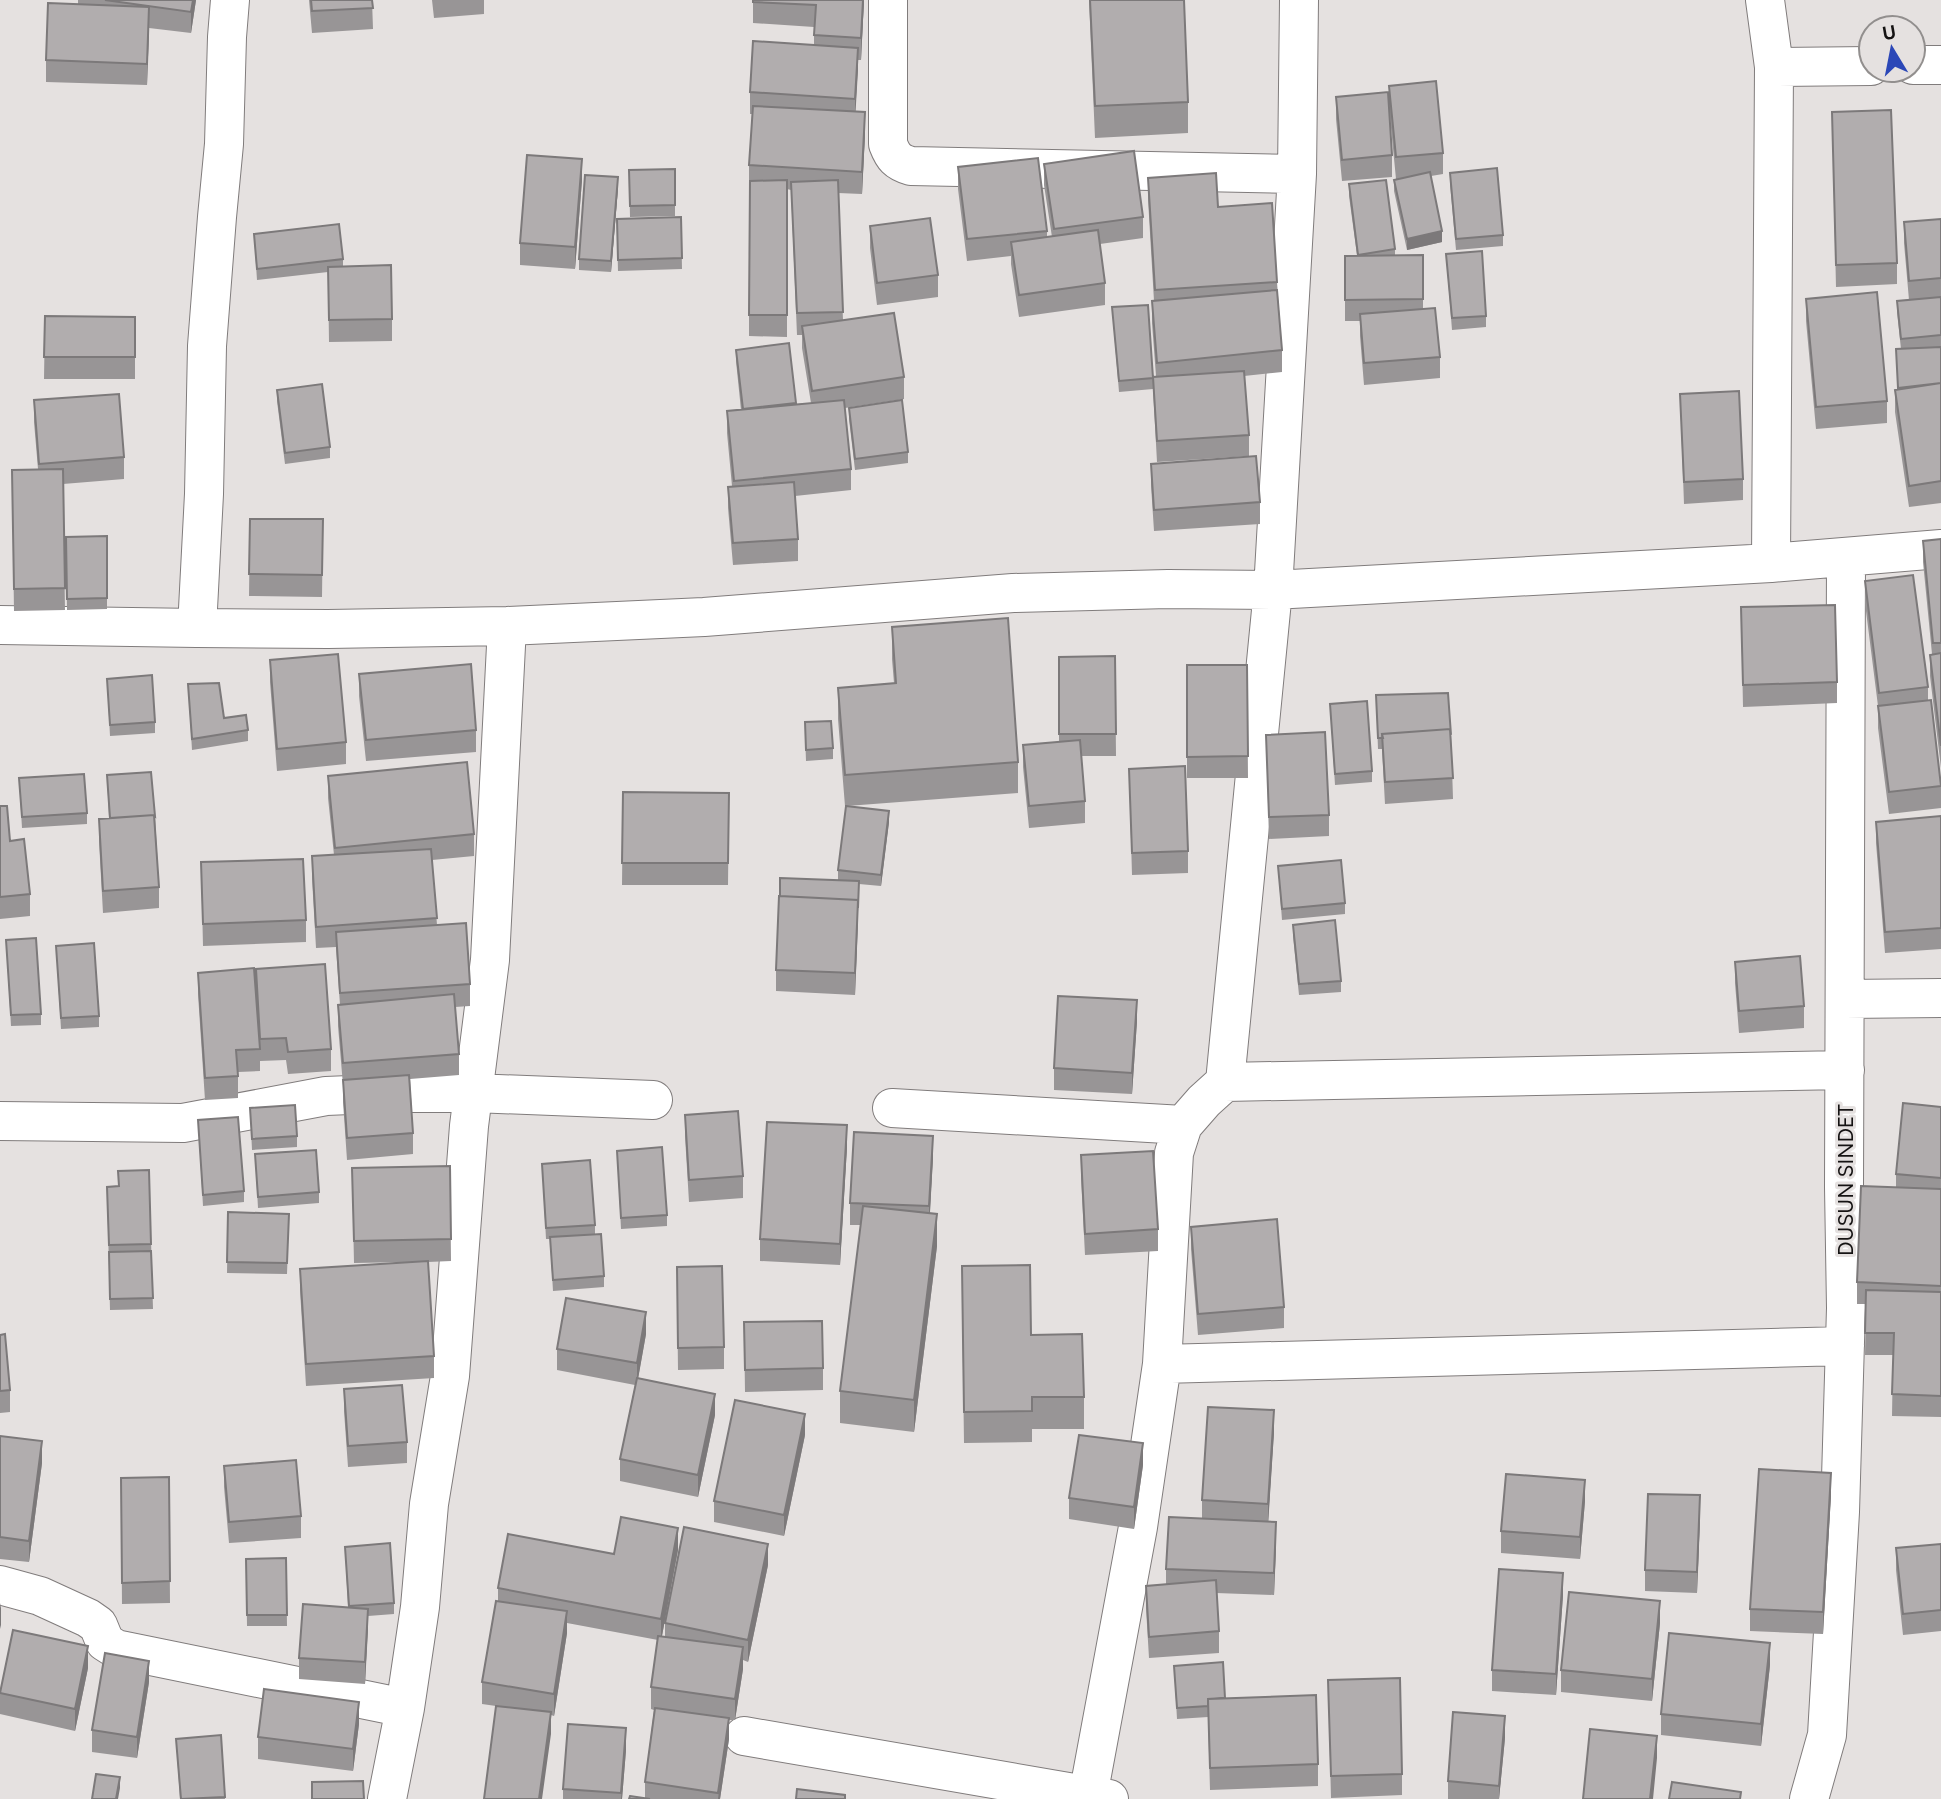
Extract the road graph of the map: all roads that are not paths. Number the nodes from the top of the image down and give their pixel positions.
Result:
1 (230, 0) edge
2 (888, 0) edge
3 (1298, 0) edge
4 (1765, 0) edge
5 (1857, 65) edge
6 (1774, 66) junction
7 (1297, 174) junction
8 (1941, 549) edge
9 (1846, 558) junction
10 (1771, 563) junction
11 (1273, 590) junction
12 (0, 625) edge
13 (507, 626) junction
14 (197, 628) junction
15 (1941, 998) edge
16 (1845, 999) junction
17 (1845, 1070) junction
18 (1224, 1082) junction
19 (474, 1093) junction
20 (653, 1100) dead end
21 (892, 1108) dead end
22 (0, 1121) edge
23 (1183, 1125) junction
24 (1846, 1308) junction
25 (1886, 1309) edge
26 (1845, 1346) junction
27 (1162, 1364) junction
28 (0, 1585) edge
29 (405, 1707) junction
30 (744, 1736) dead end
31 (1099, 1797) edge
32 (387, 1799) edge
33 (1809, 1799) edge

1 - 14 street
2 - 7 street
3 - 7 street
4 - 6 street
5 - 6 street
6 - 10 street
7 - 11 street
8 - 9 street
9 - 10 street
9 - 16 street, DUSUN SINDET
10 - 11 street
11 - 13 street
11 - 18 street
12 - 14 street
13 - 14 street
13 - 19 street
15 - 16 street
16 - 17 street, DUSUN SINDET
17 - 18 street
17 - 24 street, DUSUN SINDET
18 - 23 street
19 - 20 street
19 - 22 street
19 - 29 street
21 - 23 street
23 - 27 street
24 - 25 street
24 - 26 street, DUSUN SINDET
26 - 27 street
26 - 33 street, DUSUN SINDET
27 - 31 street
28 - 29 street
29 - 32 street
30 - 31 street

